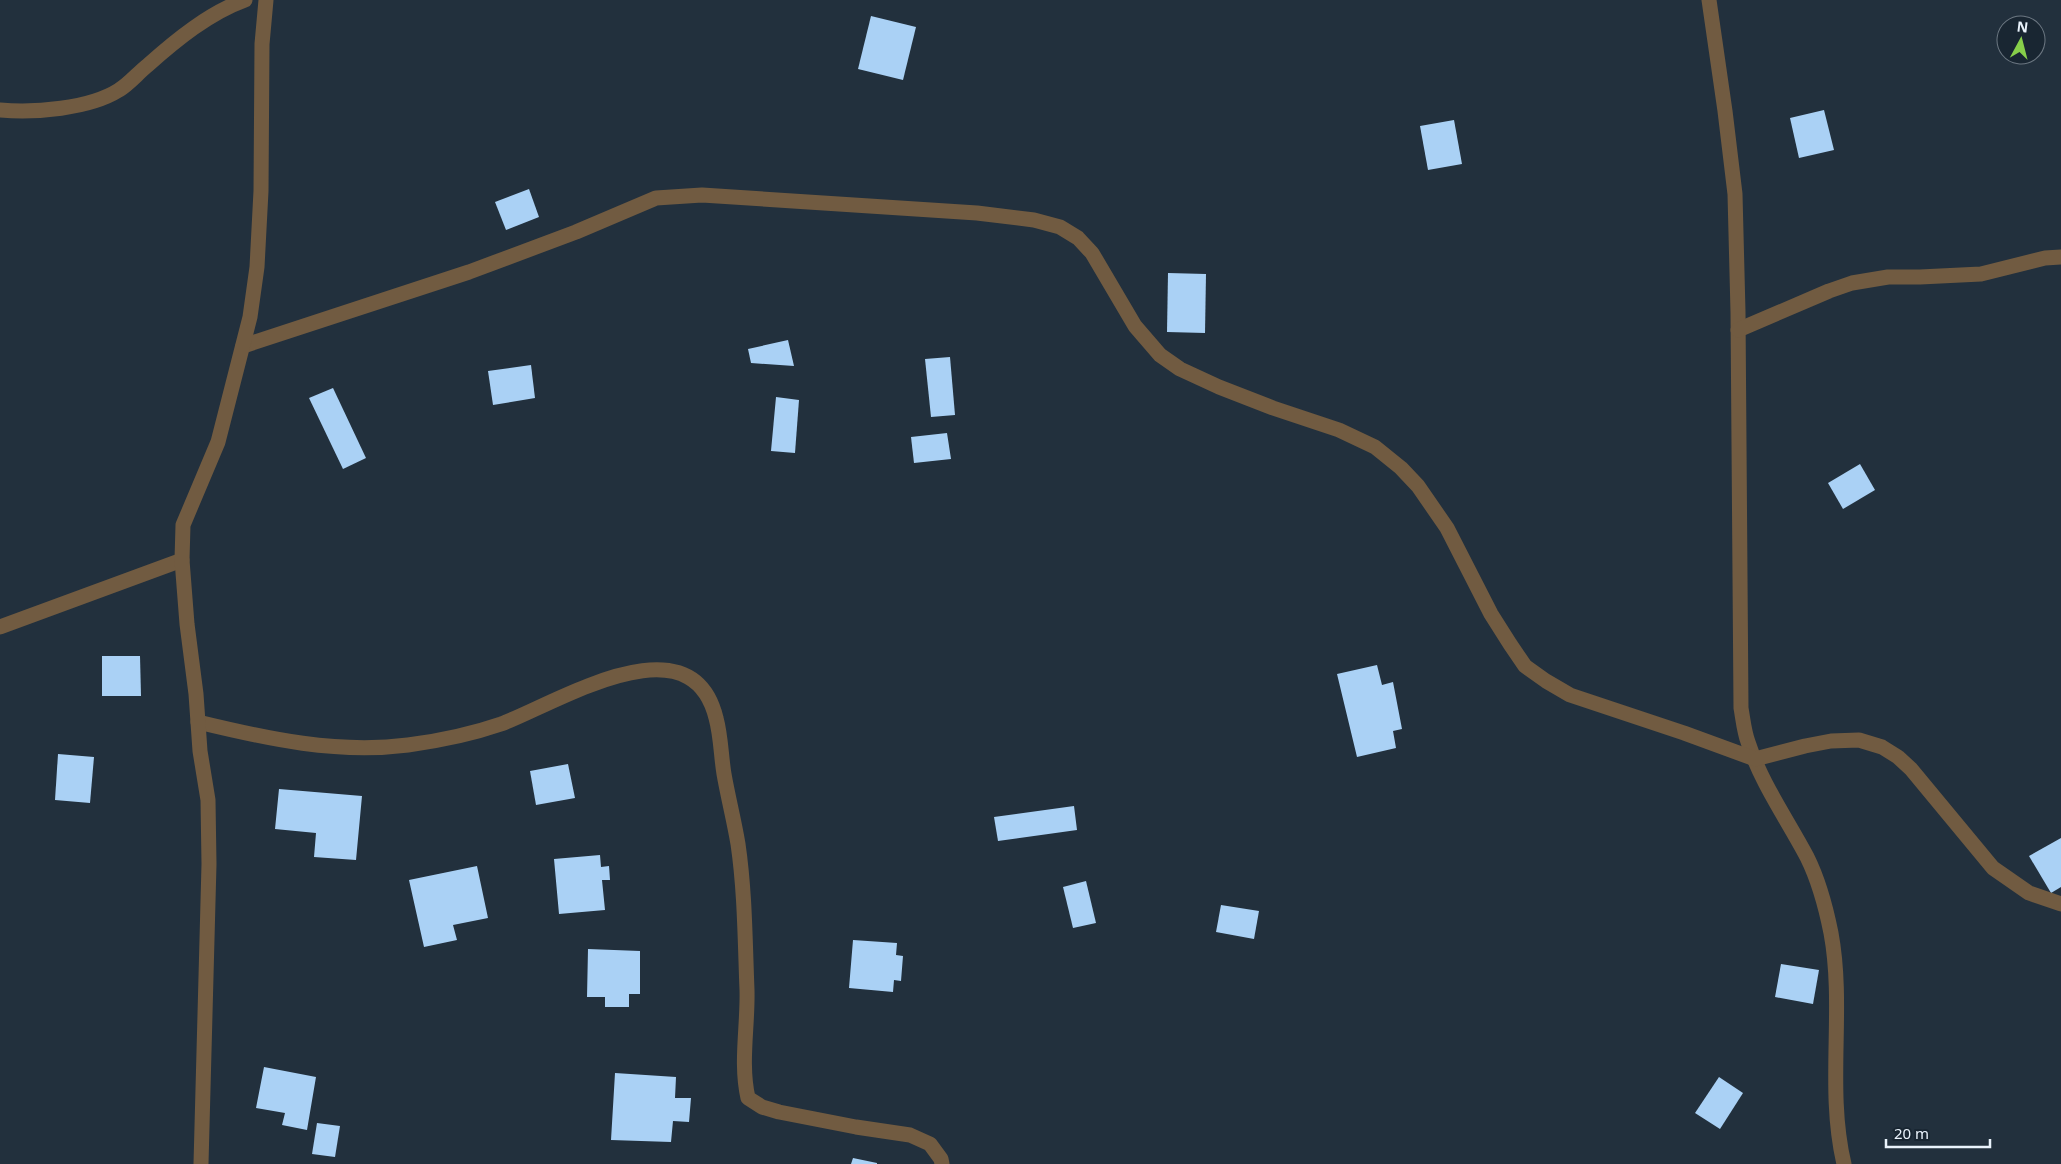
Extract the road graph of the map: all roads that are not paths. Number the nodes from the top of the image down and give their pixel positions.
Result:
1 (245, 0) edge
2 (266, 0) edge
3 (1709, 0) edge
4 (0, 110) edge
5 (2061, 257) edge
6 (1738, 330) junction
7 (244, 346) junction
8 (182, 560) junction
9 (0, 627) edge
10 (198, 722) junction
11 (1755, 759) junction
12 (2061, 904) edge
13 (201, 1164) edge
14 (942, 1164) edge
15 (1844, 1164) edge

1 - 4 street
2 - 7 street
3 - 6 street
5 - 6 street
6 - 11 street
7 - 8 street
7 - 11 street
8 - 9 street
8 - 10 street
10 - 13 street
10 - 14 street
11 - 12 street
11 - 15 street

